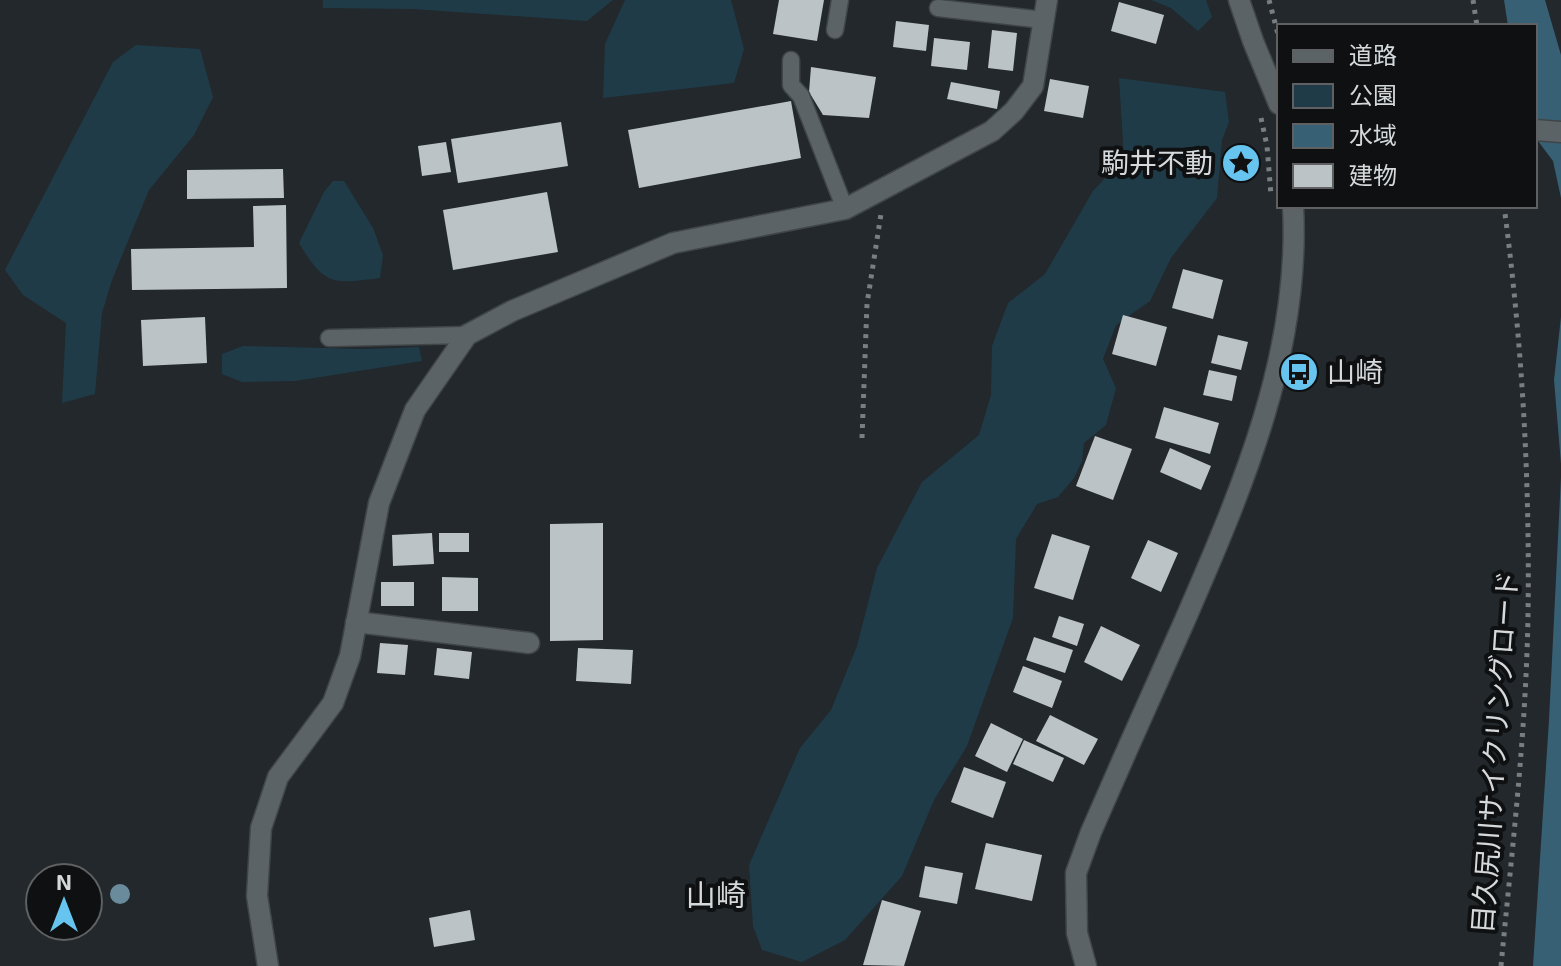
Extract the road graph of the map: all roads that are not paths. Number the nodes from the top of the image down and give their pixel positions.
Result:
1 (840, 0) edge
2 (1239, 0) edge
3 (938, 8) dead end
4 (1045, 10) edge
5 (835, 30) dead end
6 (791, 60) dead end
7 (1277, 99) edge
8 (1537, 130) edge
9 (1561, 132) edge
10 (1293, 208) edge
11 (845, 209) junction
12 (467, 335) junction
13 (329, 338) dead end
14 (356, 622) junction
15 (529, 643) dead end
16 (268, 966) edge
17 (1086, 966) edge

1 - 5 lane
2 - 7 street
3 - 4 lane
4 - 11 street
6 - 11 lane
8 - 9 street
10 - 17 street
11 - 12 street
12 - 13 lane
12 - 14 street
14 - 15 street
14 - 16 street

